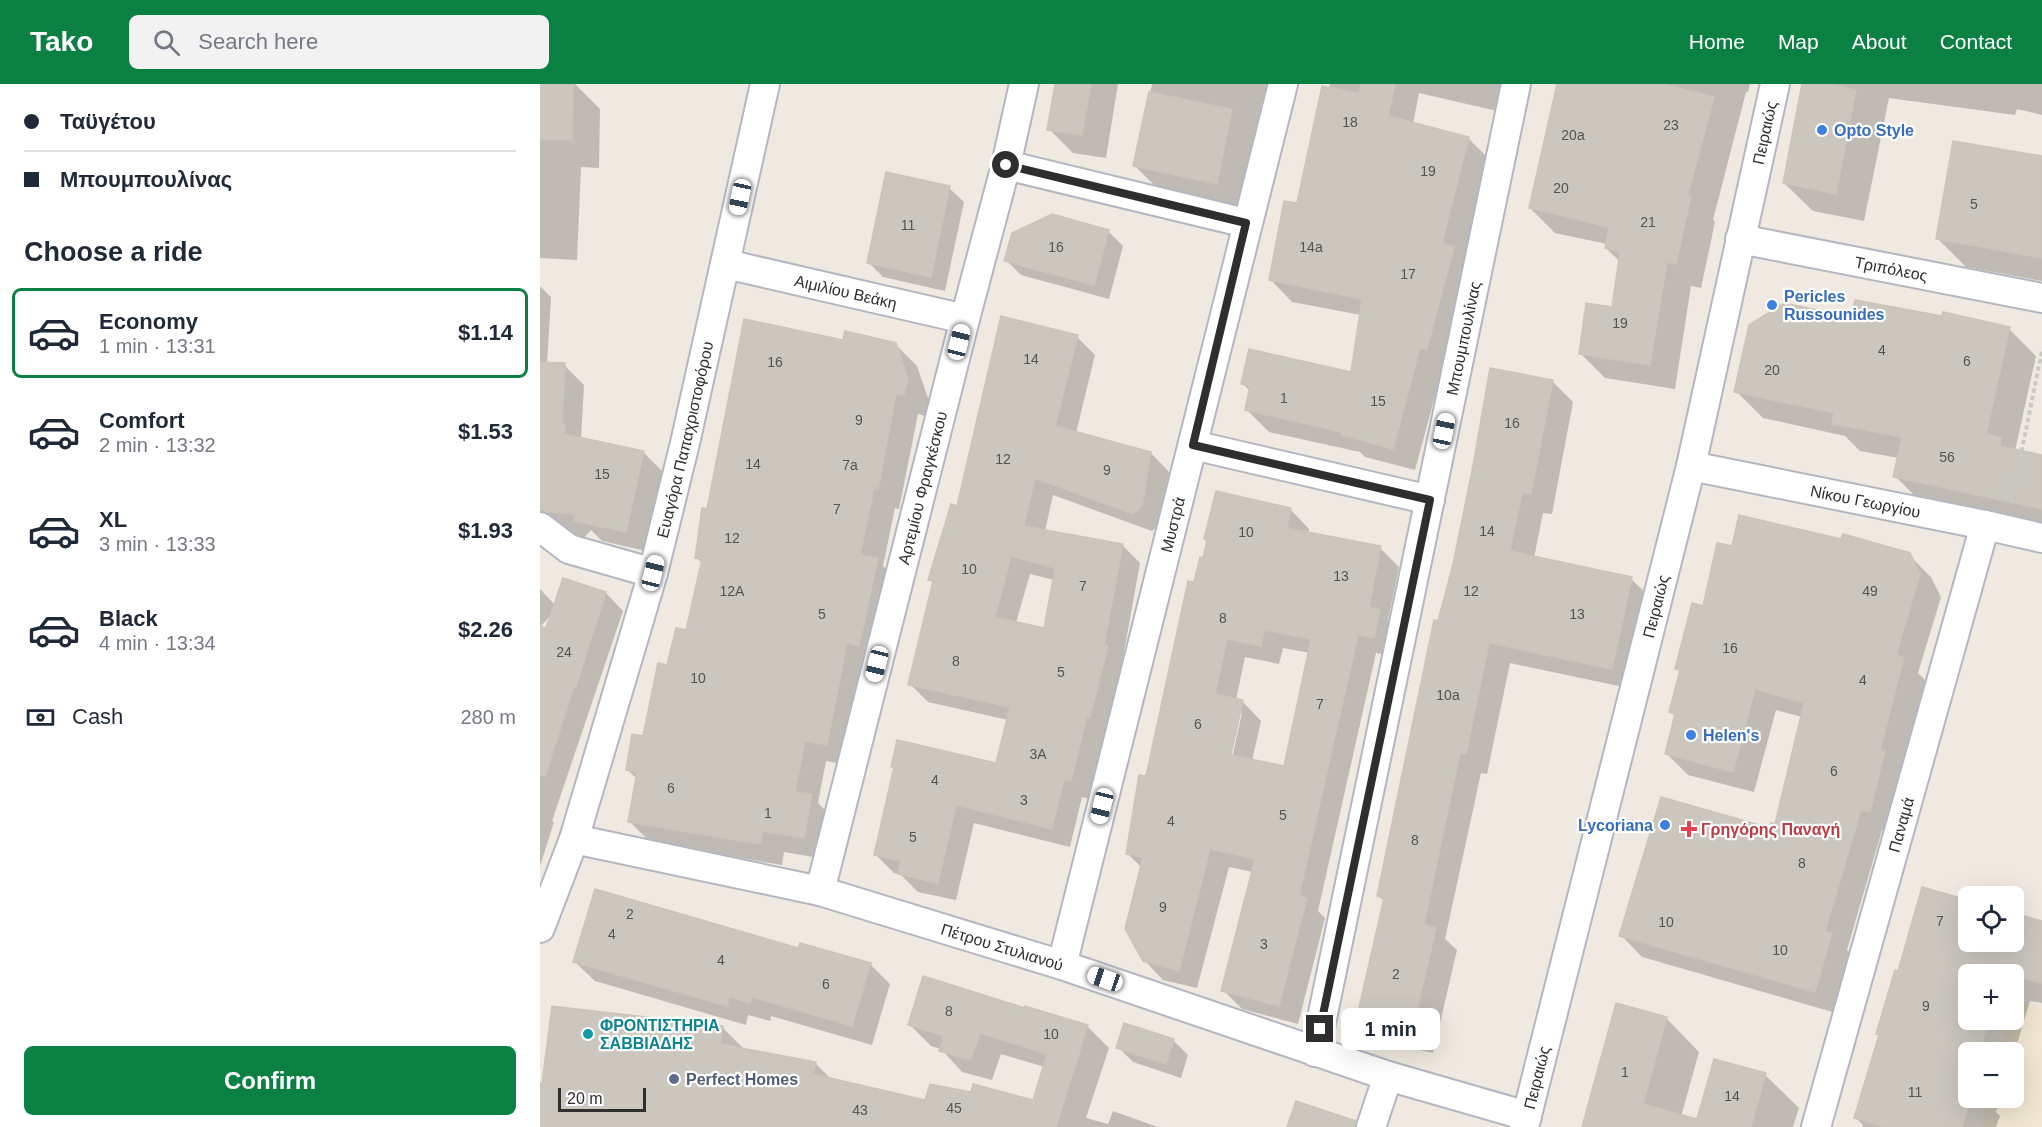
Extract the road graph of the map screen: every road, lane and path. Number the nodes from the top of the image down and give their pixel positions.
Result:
1 (765, 84) edge
2 (1024, 84) edge
3 (1282, 84) edge
4 (1516, 84) edge
5 (1775, 84) edge
6 (1006, 165) junction
7 (1246, 223) junction
8 (1740, 239) junction
9 (726, 264) junction
10 (2042, 298) edge
11 (965, 319) junction
12 (2042, 351) edge
13 (1193, 445) junction
14 (1691, 466) junction
15 (1430, 500) junction
16 (540, 527) edge
17 (1995, 527) junction
18 (2042, 538) edge
19 (653, 573) junction
20 (574, 839) junction
21 (820, 891) junction
22 (540, 928) edge
23 (1062, 965) junction
24 (1315, 1052) junction
25 (1388, 1076) junction
26 (1526, 1121) edge
27 (1371, 1127) edge
28 (1816, 1127) edge

1 - 9 street, Ευαγόρα Παπαχριστοφόρου
2 - 6 street, Αρτεμίου Φραγκέσκου
3 - 7 street, Μυστρά
4 - 15 street, Μπουμπουλίνας
5 - 8 street, Πειραιώς
6 - 7 street
6 - 11 street, Αρτεμίου Φραγκέσκου
7 - 13 street, Μυστρά
8 - 10 street, Τριπόλεος
8 - 14 street, Πειραιώς
9 - 11 street, Αιμιλίου Βεάκη
9 - 19 street, Ευαγόρα Παπαχριστοφόρου
11 - 21 street, Αρτεμίου Φραγκέσκου
12 - 17 path
13 - 15 street
13 - 23 street, Μυστρά
14 - 17 street, Νίκου Γεωργίου
14 - 26 street, Πειραιώς
15 - 24 street, Μπουμπουλίνας
16 - 19 street
17 - 18 street, Νίκου Γεωργίου
17 - 28 street, Παναμά
19 - 20 street, Ευαγόρα Παπαχριστοφόρου
20 - 21 street, Πέτρου Στυλιανού
20 - 22 street, Ευαγόρα Παπαχριστοφόρου
21 - 23 street, Πέτρου Στυλιανού
23 - 24 street, Πέτρου Στυλιανού
24 - 25 street, Πέτρου Στυλιανού
25 - 26 street, Πέτρου Στυλιανού
25 - 27 street

